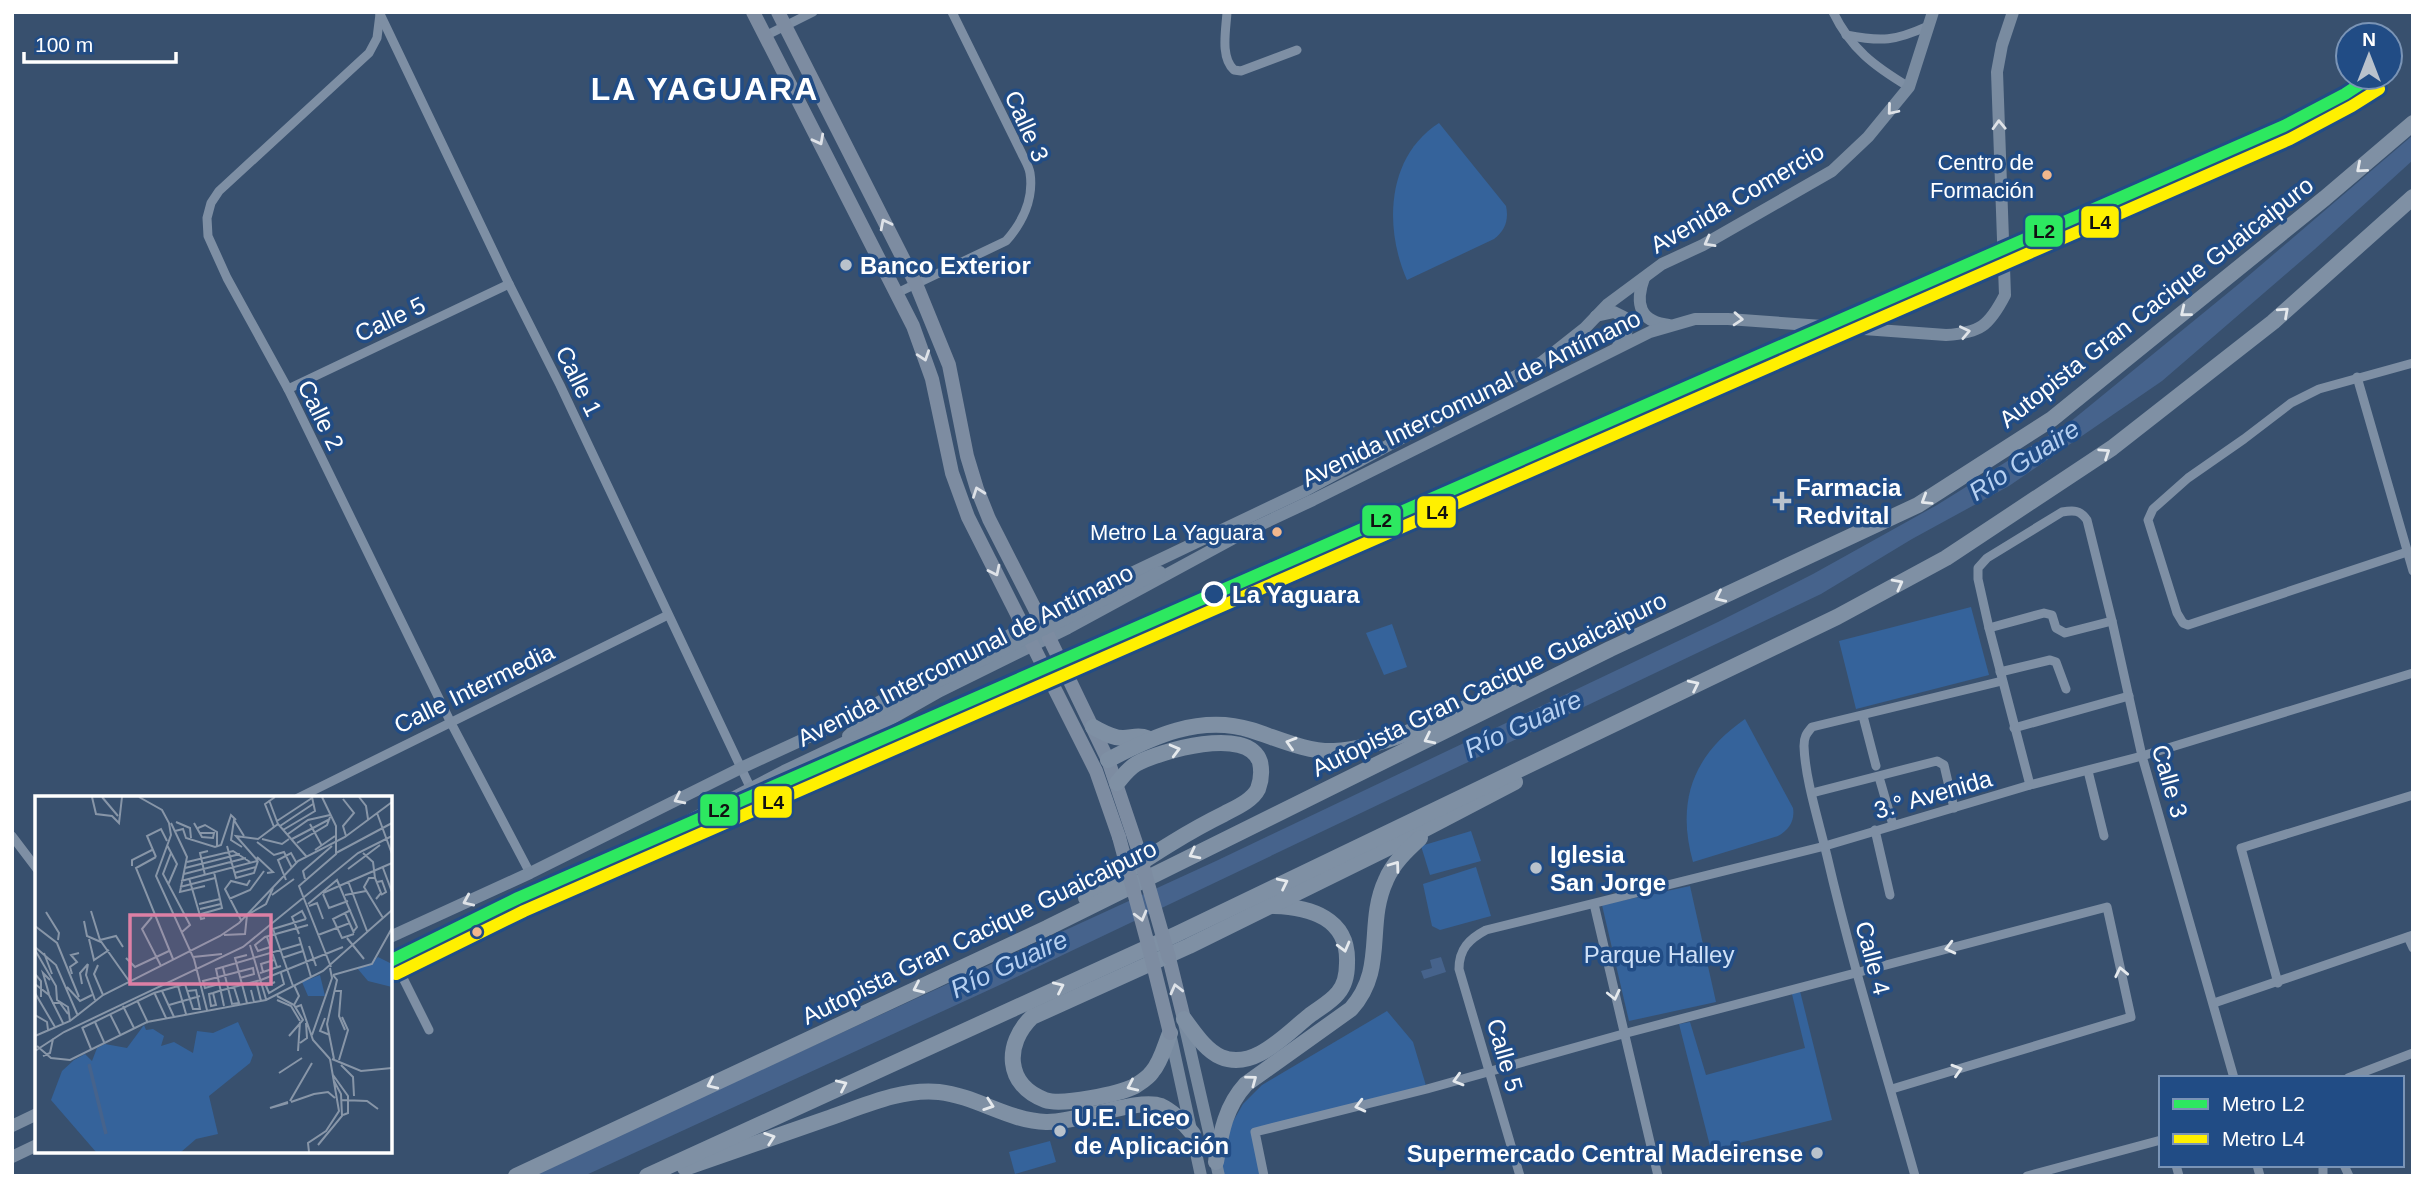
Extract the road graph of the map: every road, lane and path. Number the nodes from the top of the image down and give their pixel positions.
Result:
1 (753, 12) edge
2 (778, 12) edge
3 (813, 12) edge
4 (952, 12) edge
5 (1227, 12) edge
6 (1833, 12) edge
7 (1933, 12) edge
8 (2013, 12) edge
9 (380, 13) edge
10 (785, 26) junction
11 (1928, 26) junction
12 (1844, 35) junction
13 (765, 36) junction
14 (1297, 50) dead end
15 (1909, 87) junction
16 (2413, 124) edge
17 (2413, 197) edge
18 (1644, 278) junction
19 (509, 284) junction
20 (916, 284) junction
21 (897, 293) junction
22 (1596, 316) junction
23 (1671, 325) junction
24 (1617, 346) junction
25 (2413, 363) edge
26 (2357, 377) junction
27 (288, 389) junction
28 (1243, 526) junction
29 (2407, 552) junction
30 (2413, 571) edge
31 (668, 615) junction
32 (1041, 619) junction
33 (2112, 621) junction
34 (1023, 627) junction
35 (1989, 628) junction
36 (1049, 638) junction
37 (1034, 646) junction
38 (1578, 665) junction
39 (2413, 673) edge
40 (2001, 677) junction
41 (921, 690) junction
42 (2066, 690) dead end
43 (2129, 696) junction
44 (1633, 715) junction
45 (1863, 716) junction
46 (450, 721) junction
47 (1093, 727) junction
48 (828, 728) junction
49 (2014, 729) junction
50 (1150, 739) junction
51 (838, 746) junction
52 (2142, 757) junction
53 (1102, 766) junction
54 (1875, 766) dead end
55 (741, 768) junction
56 (2088, 771) junction
57 (1879, 777) junction
58 (1117, 783) junction
59 (2029, 785) junction
60 (751, 789) junction
61 (318, 793) edge
62 (1812, 793) junction
63 (2413, 795) edge
64 (1954, 808) junction
65 (1436, 823) junction
66 (1893, 825) junction
67 (1875, 830) junction
68 (1126, 835) junction
69 (12, 836) edge
70 (2104, 836) dead end
71 (1825, 846) junction
72 (35, 866) edge
73 (530, 873) junction
74 (1890, 895) dead end
75 (1594, 904) junction
76 (1269, 906) junction
77 (1047, 928) junction
78 (1177, 934) junction
79 (392, 936) edge
80 (2411, 936) edge
81 (1465, 945) joint
82 (2413, 948) edge
83 (392, 959) edge
84 (1855, 973) junction
85 (2278, 983) junction
86 (2214, 1003) junction
87 (1184, 1019) junction
88 (429, 1030) dead end
89 (1170, 1033) junction
90 (1623, 1034) junction
91 (2413, 1053) edge
92 (1489, 1071) junction
93 (2233, 1076) edge
94 (2353, 1076) edge
95 (1892, 1089) junction
96 (35, 1115) edge
97 (12, 1126) edge
98 (1193, 1134) junction
99 (2159, 1141) edge
100 (35, 1145) edge
101 (12, 1157) edge
102 (1217, 1169) edge
103 (516, 1176) edge
104 (647, 1176) edge
105 (659, 1176) edge
106 (1201, 1176) edge
107 (1264, 1176) edge
108 (1520, 1176) edge
109 (1658, 1176) edge
110 (1915, 1176) edge
111 (2027, 1176) edge

1 - 13 main road
2 - 10 main road
3 - 10 street
4 - 20 street, Calle 3
5 - 14 street
6 - 12 street
7 - 11 main road, Avenida Comercio
23 -> 8 main road, Avenida Intercomunal de Antímano
9 - 19 street, Calle 1
9 - 27 street, Calle 2
10 - 13 street
20 -> 10 main road
11 - 12 street
11 - 15 main road, Avenida Comercio
12 - 15 street
13 -> 21 main road
15 -> 18 main road, Avenida Comercio
16 -> 38 highway, Autopista Gran Cacique Guaicaipuro
44 -> 17 highway
18 - 22 main road, Avenida Intercomunal de Antímano
18 - 23 main road
19 - 27 street, Calle 5
19 - 31 street, Calle 1
20 - 21 street, Calle 3
32 -> 20 main road
21 -> 34 main road
22 - 24 main road
22 - 28 main road, Avenida Intercomunal de Antímano
23 - 24 main road, Avenida Intercomunal de Antímano
24 - 28 main road, Avenida Intercomunal de Antímano
25 - 26 street
26 - 29 street
26 - 29 street
27 - 46 street, Calle 2
28 - 32 main road, Avenida Intercomunal de Antímano
28 - 36 main road, Avenida Intercomunal de Antímano
28 - 41 main road, bridge
29 - 30 street
31 - 46 street, Calle Intermedia
31 - 55 street, Calle 1
32 - 34 main road, Avenida Intercomunal de Antímano
32 - 36 main road
33 - 35 street
33 - 35 street, Calle 3
33 - 43 street, Calle 3
34 - 37 main road
34 - 48 main road, Avenida Intercomunal de Antímano
35 - 40 street
36 - 37 main road, Avenida Intercomunal de Antímano
36 - 47 main road
37 - 51 main road, Avenida Intercomunal de Antímano
37 - 53 main road
38 -> 50 highway
38 -> 77 highway, Autopista Gran Cacique Guaicaipuro
39 - 52 street, 3.° Avenida
40 - 42 street
40 - 45 street
40 - 49 street
41 - 48 main road
41 - 51 main road
43 - 49 street
43 - 52 street, Calle 3
44 - 65 highway
78 -> 44 highway
45 - 54 street
45 - 62 street, Calle 4
46 - 61 street, Calle Intermedia
46 - 73 street, Calle 2
47 - 50 highway
47 - 53 main road
48 - 55 main road, Avenida Intercomunal de Antímano
49 - 59 street
50 - 53 highway
51 - 60 main road, Avenida Intercomunal de Antímano
52 - 56 street, 3.° Avenida
52 - 86 street, Calle 3
53 - 58 main road
53 - 68 main road
55 - 60 street, Calle 1
55 -> 73 main road, Avenida Intercomunal de Antímano
56 - 59 street, 3.° Avenida
56 - 70 street
57 - 62 street
57 - 64 street
57 - 66 street
58 - 68 main road
58 -> 77 highway
59 - 64 street, 3.° Avenida
60 - 83 main road, Avenida Intercomunal de Antímano
62 - 71 street, Calle 4
63 - 85 street
64 - 66 street, 3.° Avenida
65 - 76 highway
102 -> 65 highway
66 - 67 street, 3.° Avenida
67 - 71 street, 3.° Avenida
67 - 74 street
87 -> 68 main road, bridge
68 -> 89 main road, bridge
69 - 72 street
71 - 75 street, 3.° Avenida
71 - 84 street, Calle 4
73 -> 79 main road, Avenida Intercomunal de Antímano
75 - 81 street, 3.° Avenida
75 -> 90 street
76 - 78 highway
76 -> 87 highway
89 -> 76 highway
77 -> 103 highway, Autopista Gran Cacique Guaicaipuro
104 -> 78 highway
80 - 82 street
80 - 85 street
81 - 92 street, Calle 5
83 - 88 street
84 - 90 street
84 - 95 street, Calle 4
95 -> 84 street
85 - 86 street
86 - 93 street, Calle 3
87 - 102 main road
89 - 98 main road
90 - 92 street
90 - 109 street
91 - 94 street
92 -> 107 street
92 - 108 street, Calle 5
95 - 110 street, Calle 4
96 - 97 main road
105 -> 98 highway
98 - 106 main road
99 - 111 street
100 - 101 main road

